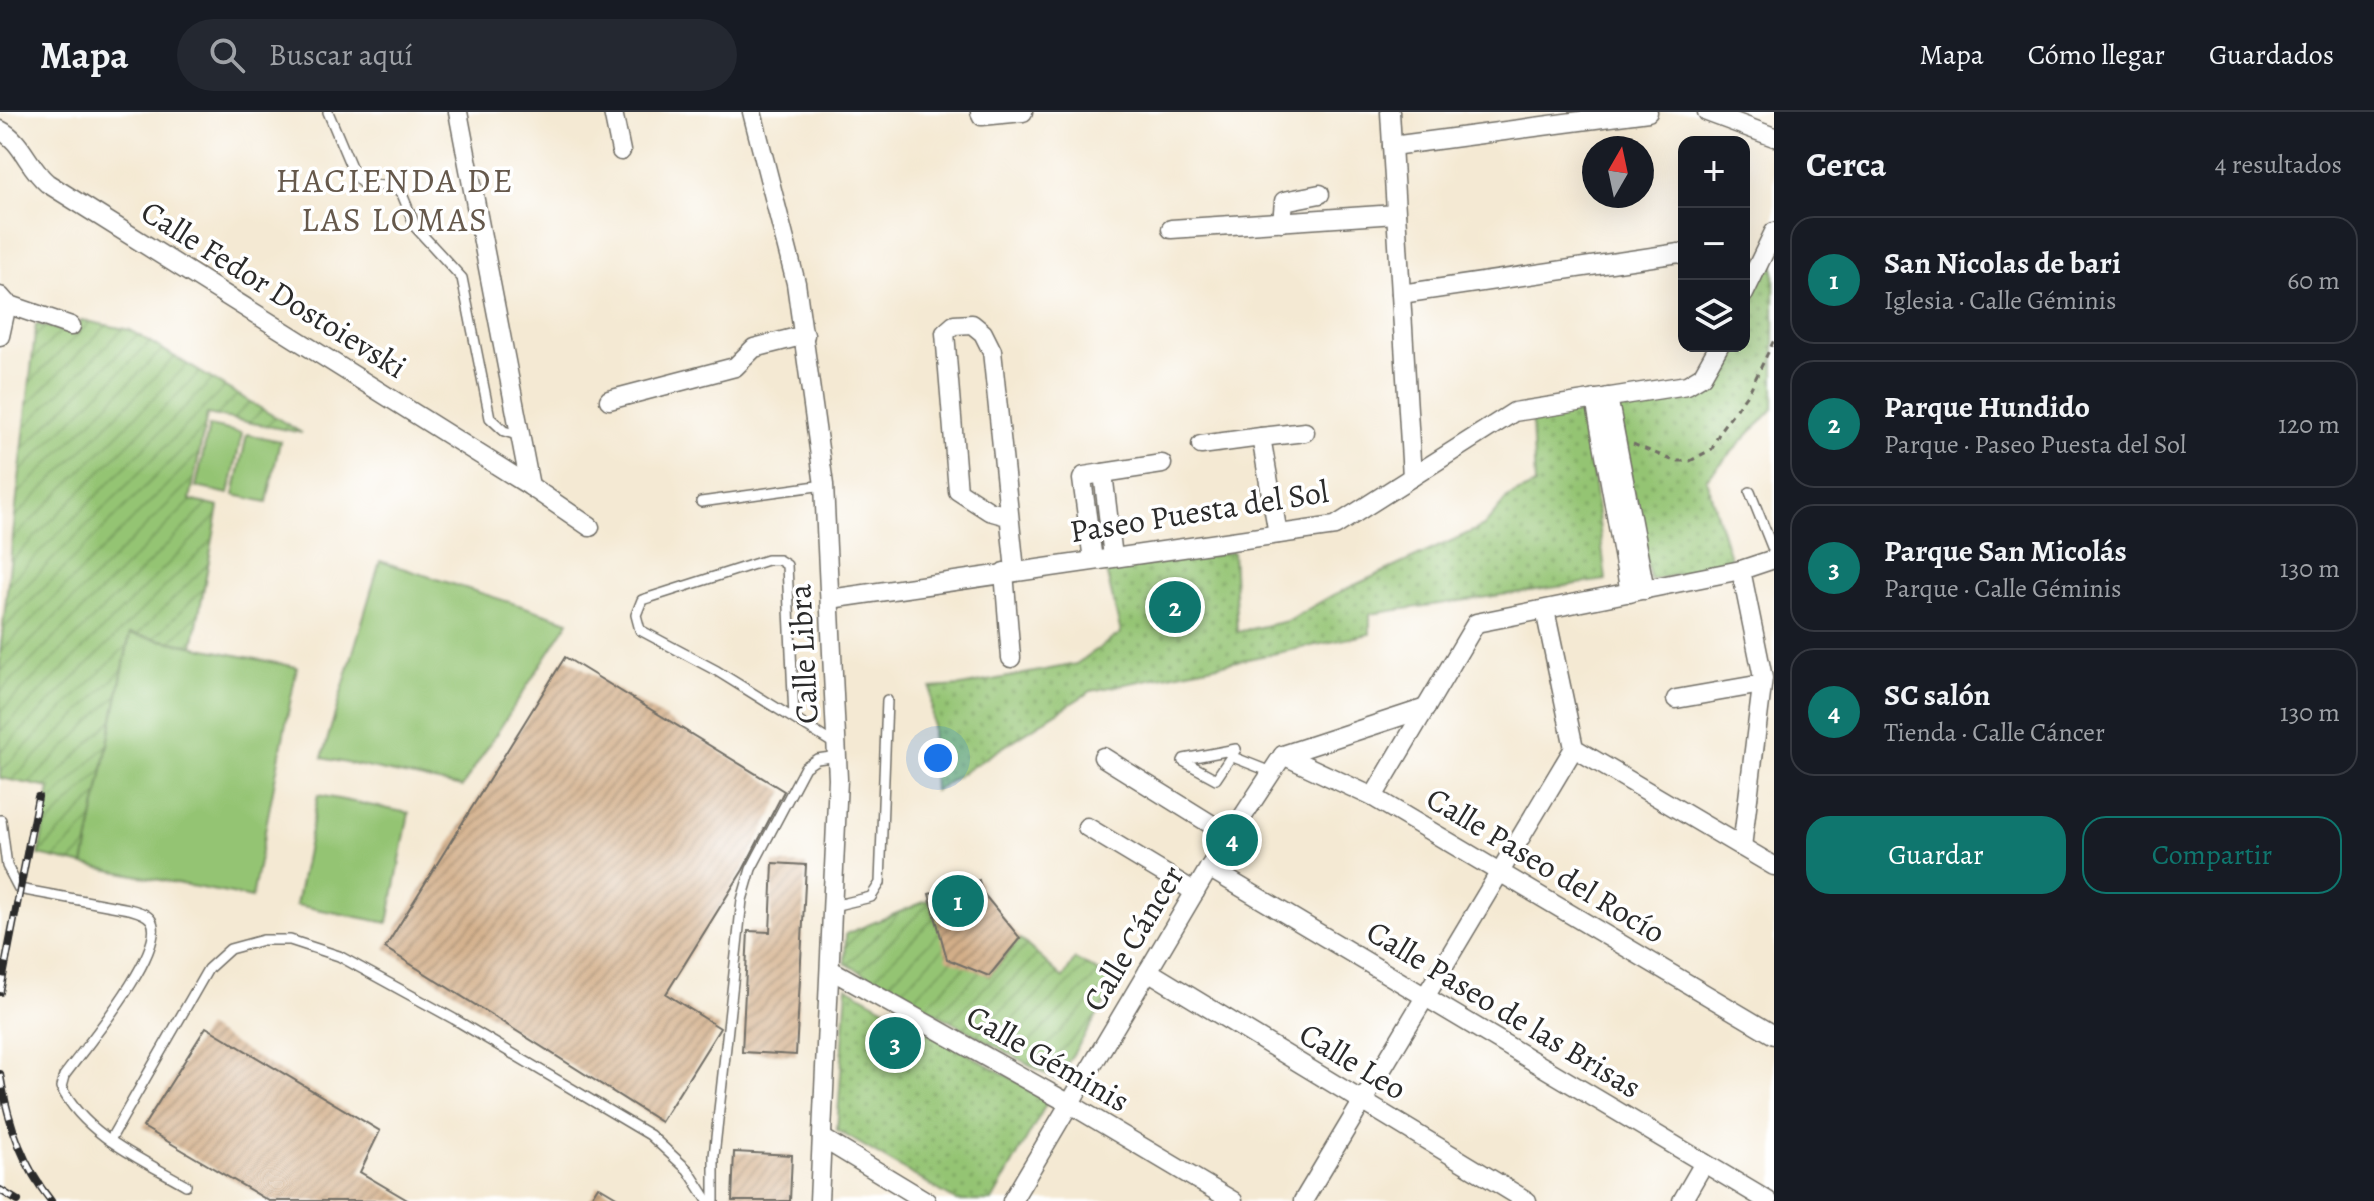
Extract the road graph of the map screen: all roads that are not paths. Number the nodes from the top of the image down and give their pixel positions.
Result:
1 (328, 112) edge
2 (458, 112) edge
3 (613, 112) edge
4 (752, 112) edge
5 (980, 112) edge
6 (1023, 112) edge
7 (1390, 112) edge
8 (1648, 112) edge
9 (1707, 112) edge
10 (0, 130) edge
11 (1774, 137) edge
12 (1392, 146) junction
13 (621, 151) dead end
14 (1320, 194) dead end
15 (1396, 214) junction
16 (1282, 222) junction
17 (1171, 229) dead end
18 (1774, 232) edge
19 (1678, 253) edge
20 (1749, 280) edge
21 (1401, 294) junction
22 (4, 300) edge
23 (71, 326) dead end
24 (805, 335) junction
25 (0, 336) edge
26 (1716, 352) edge
27 (1602, 398) junction
28 (609, 400) dead end
29 (1305, 432) dead end
30 (520, 436) junction
31 (1261, 437) junction
32 (1201, 445) dead end
33 (1162, 464) dead end
34 (1103, 473) junction
35 (1412, 477) junction
36 (824, 485) junction
37 (530, 486) junction
38 (1750, 492) dead end
39 (701, 502) dead end
40 (1007, 516) junction
41 (590, 527) dead end
42 (1278, 534) junction
43 (1774, 552) edge
44 (1113, 557) junction
45 (1774, 559) edge
46 (1093, 560) junction
47 (1741, 570) junction
48 (1009, 571) junction
49 (1638, 591) junction
50 (830, 599) junction
51 (1545, 610) junction
52 (1011, 658) dead end
53 (1762, 684) junction
54 (1676, 699) dead end
55 (887, 700) dead end
56 (1426, 708) junction
57 (794, 717) junction
58 (1574, 748) junction
59 (838, 751) junction
60 (1283, 755) junction
61 (1103, 757) dead end
62 (1233, 757) junction
63 (1272, 772) junction
64 (1373, 797) junction
65 (1, 820) edge
66 (1087, 827) dead end
67 (1230, 836) junction
68 (1742, 847) junction
69 (1774, 866) edge
70 (1209, 868) junction
71 (1499, 872) junction
72 (1195, 892) junction
73 (833, 906) junction
74 (831, 970) junction
75 (1148, 971) junction
76 (1425, 997) junction
77 (1774, 1035) edge
78 (1363, 1102) junction
79 (1070, 1104) junction
80 (822, 1138) junction
81 (110, 1140) junction
82 (1704, 1163) junction
83 (186, 1185) dead end
84 (708, 1201) edge
85 (714, 1201) edge
86 (819, 1201) edge
87 (926, 1201) edge
88 (1012, 1201) edge
89 (1233, 1201) edge
90 (1303, 1201) edge
91 (1527, 1201) edge
92 (1682, 1201) edge
93 (1768, 1201) edge

1 - 30 lane
2 - 30 street
3 - 13 street
4 - 24 street, Calle Libra
5 - 6 street
7 - 12 street
8 - 12 street
9 - 11 street
10 - 37 street, Calle Fedor Dostoievski
12 - 15 street
14 - 16 street
15 - 16 street
15 - 21 street
16 - 17 street
18 - 20 street
19 - 21 street
21 - 35 street
22 - 23 street
22 - 25 street
24 - 28 street
24 - 36 street, Calle Libra
26 - 27 street, Paseo Puesta del Sol
27 - 35 street, Paseo Puesta del Sol
27 - 49 street
27 - 49 street
29 - 31 street
30 - 37 street
31 - 32 street
31 - 42 street
33 - 34 street
34 - 44 street
34 - 46 street
35 - 42 street, Paseo Puesta del Sol
36 - 39 lane
36 - 50 street, Calle Libra
37 - 41 street, Calle Fedor Dostoievski
38 - 43 lane
40 - 40 street
40 - 48 street
42 - 44 street, Paseo Puesta del Sol
44 - 46 street, Paseo Puesta del Sol
45 - 47 street
46 - 48 street, Paseo Puesta del Sol
47 - 49 street
47 - 53 street
48 - 50 street, Paseo Puesta del Sol
48 - 52 street
49 - 51 street
50 - 59 street, Calle Libra
51 - 56 street
51 - 58 street
53 - 54 street
53 - 68 street
55 - 73 lane
56 - 60 street
56 - 64 street
57 - 57 lane
57 - 59 lane
58 - 68 street
58 - 71 street
59 - 73 street, Calle Libra
59 - 85 lane
60 - 63 street, Calle Cáncer
60 - 64 street, Calle Paseo del Rocío
61 - 67 street
62 - 62 lane
62 - 63 lane
63 - 67 street, Calle Cáncer
64 - 71 street, Calle Paseo del Rocío
65 - 81 lane
66 - 72 street
67 - 70 street, Calle Cáncer
68 - 69 street
70 - 72 street, Calle Cáncer
70 - 76 street, Calle Paseo de las Brisas
71 - 76 street
71 - 77 street, Calle Paseo del Rocío
72 - 75 street, Calle Cáncer
73 - 74 street, Calle Libra
74 - 79 street, Calle Géminis
74 - 80 street, Calle Libra
75 - 78 street, Calle Leo
75 - 79 street, Calle Cáncer
76 - 78 street
76 - 82 street, Calle Paseo de las Brisas
78 - 90 street
78 - 91 street, Calle Leo
79 - 88 street, Calle Cáncer
79 - 89 street, Calle Géminis
80 - 86 street, Calle Libra
80 - 87 street
81 - 83 lane
81 - 84 lane
82 - 92 street
82 - 93 street, Calle Paseo de las Brisas

